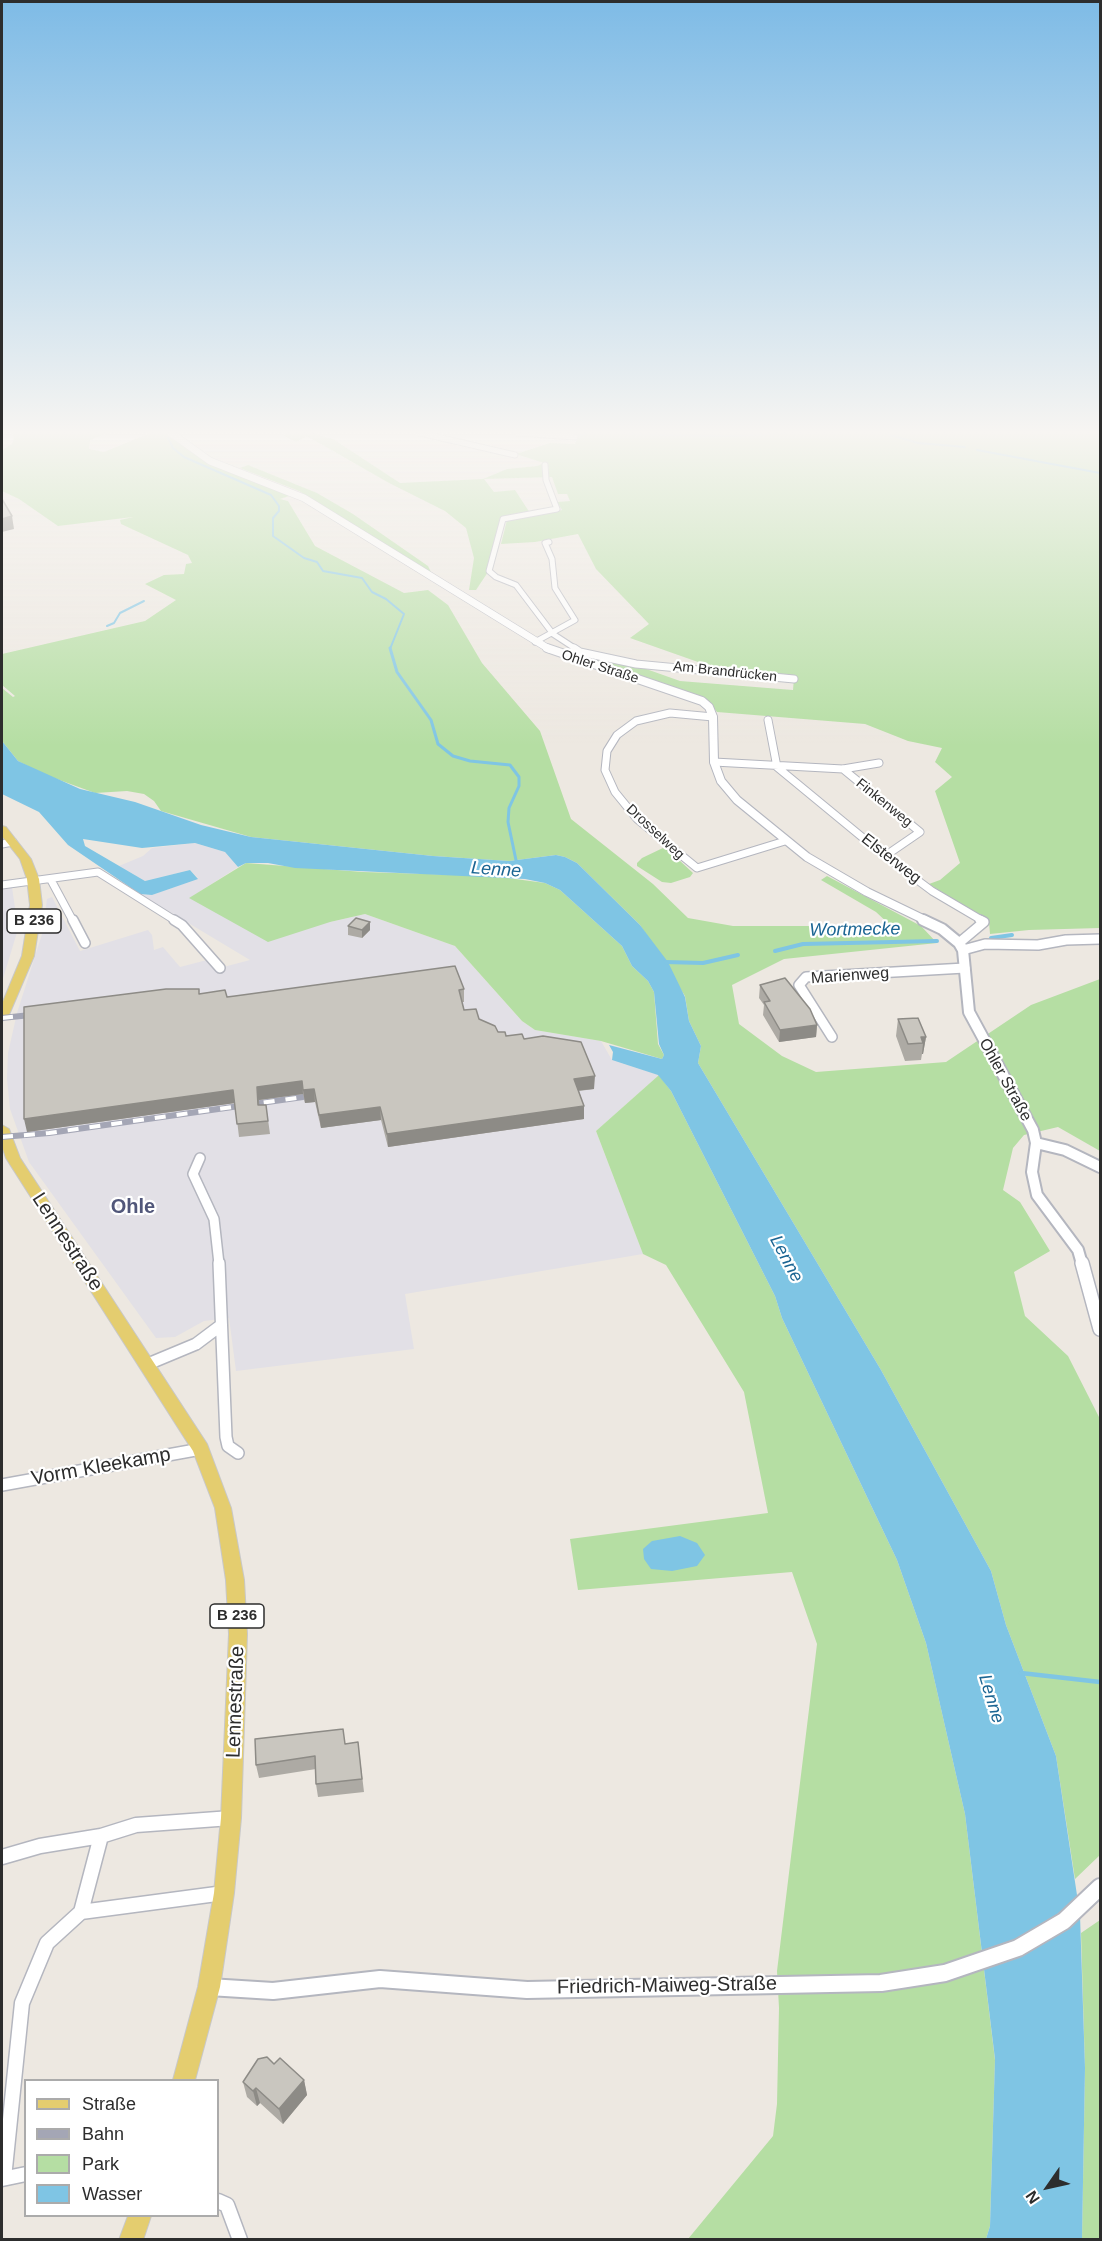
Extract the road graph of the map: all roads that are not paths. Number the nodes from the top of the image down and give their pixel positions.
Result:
1 (367, 538) edge
2 (498, 538) edge
3 (549, 542) dead end
4 (554, 634) junction
5 (535, 642) junction
6 (794, 679) dead end
7 (713, 717) junction
8 (768, 720) dead end
9 (714, 762) junction
10 (879, 763) dead end
11 (777, 767) junction
12 (843, 770) junction
13 (2, 829) edge
14 (785, 841) junction
15 (7, 843) edge
16 (885, 856) junction
17 (33, 879) junction
18 (51, 880) junction
19 (2, 885) edge
20 (1101, 939) edge
21 (85, 943) dead end
22 (961, 946) junction
23 (220, 968) dead end
24 (965, 968) junction
25 (2, 1017) edge
26 (832, 1037) dead end
27 (2, 1129) edge
28 (1036, 1143) junction
29 (4, 1145) edge
30 (200, 1158) dead end
31 (1101, 1167) edge
32 (220, 1326) junction
33 (1101, 1329) edge
34 (148, 1364) junction
35 (201, 1449) junction
36 (238, 1453) dead end
37 (2, 1485) edge
38 (231, 1818) junction
39 (101, 1836) junction
40 (2, 1857) edge
41 (1101, 1887) edge
42 (224, 1893) junction
43 (81, 1912) junction
44 (209, 1986) junction
45 (184, 2079) edge
46 (24, 2174) edge
47 (3, 2178) edge
48 (219, 2202) edge
49 (140, 2217) edge
50 (131, 2240) edge
51 (240, 2240) edge

1 - 5 street, Ohler Straße
2 - 4 street, Am Brandrücken
3 - 4 street
4 - 5 street
4 - 6 street, Am Brandrücken
5 - 7 street, Ohler Straße
7 - 9 street
7 - 14 street, Drosselweg
8 - 11 street
9 - 11 street
9 - 14 street
10 - 12 street
11 - 12 street
11 - 16 street, Elsterweg
12 - 16 street, Finkenweg
13 - 15 main road, B 236
14 - 22 street
15 - 17 main road, B 236
16 - 22 street, Elsterweg
17 - 18 street
17 - 19 street
17 - 25 main road, B 236
18 - 21 street
18 - 23 street
20 - 22 street
22 - 24 street, Ohler Straße
24 - 26 street, Marienweg
24 - 28 street, Ohler Straße
27 - 29 main road, Lennestraße / B 236
28 - 31 street, Ohler Straße
28 - 33 street
29 - 34 main road, Lennestraße / B 236
30 - 32 street
32 - 34 street
32 - 36 street
34 - 35 main road, Lennestraße / B 236
35 - 37 street, Vorm Kleekamp
35 - 38 main road, Lennestraße / B 236
38 - 39 street
38 - 42 main road, Lennestraße / B 236
39 - 40 street
39 - 43 street
41 - 44 street, Friedrich-Maiweg-Straße
42 - 43 street
42 - 44 main road, Lennestraße / B 236
43 - 47 street
44 - 45 main road, Lennestraße / B 236
46 - 47 street
48 - 51 street
49 - 50 main road

